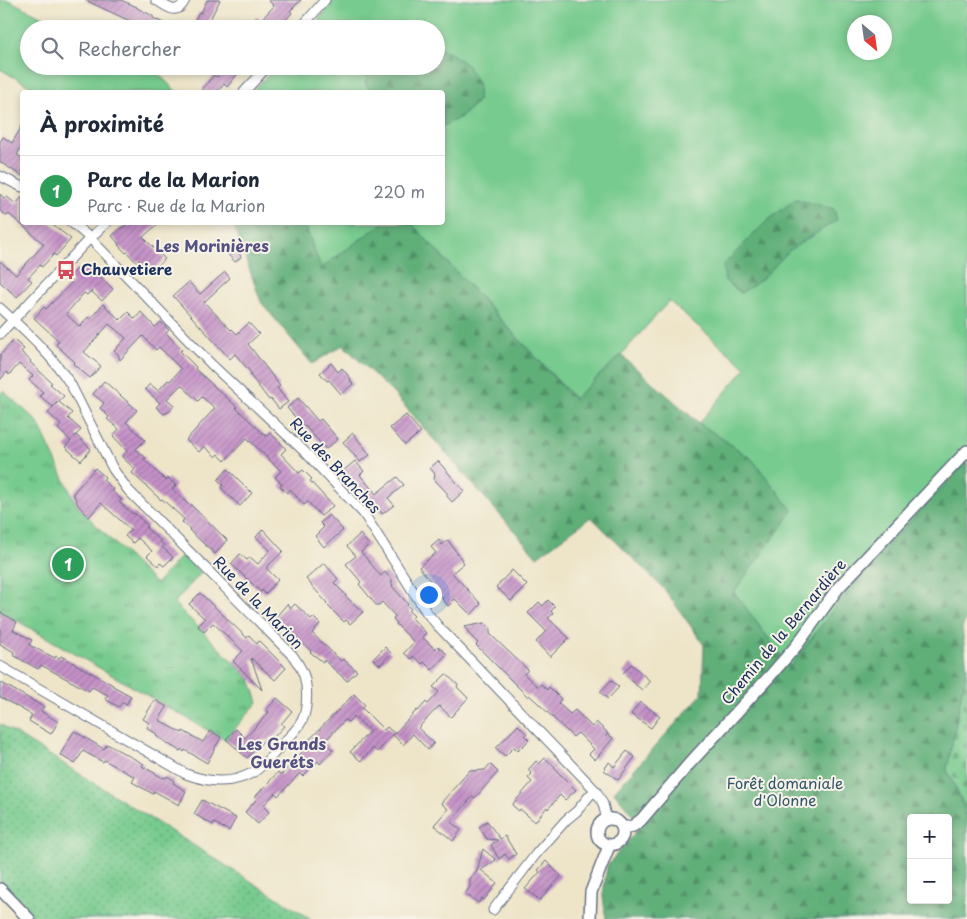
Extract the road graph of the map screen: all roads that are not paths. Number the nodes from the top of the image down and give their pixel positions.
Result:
1 (156, 0) edge
2 (185, 0) edge
3 (325, 0) edge
4 (308, 20) edge
5 (260, 75) edge
6 (246, 90) edge
7 (0, 176) edge
8 (20, 187) edge
9 (75, 225) edge
10 (104, 225) edge
11 (90, 238) junction
12 (0, 308) edge
13 (12, 319) junction
14 (0, 334) edge
15 (967, 451) edge
16 (0, 666) edge
17 (596, 791) junction
18 (607, 820) junction
19 (623, 828) junction
20 (609, 846) junction
21 (0, 888) edge
22 (493, 910) dead end
23 (29, 919) edge
24 (590, 919) edge

1 - 2 street
3 - 4 street
5 - 6 street
7 - 8 street
9 - 11 street, Rue des Branches
10 - 11 street
11 - 13 street
11 - 17 street, Rue des Branches
12 - 13 street, Rue de la Marion
13 - 14 street
13 - 16 street, Rue de la Marion
15 - 19 street, Chemin de la Bernardière
17 - 18 street, Rue des Branches
17 - 22 street
18 - 19 street
18 - 20 street
19 - 20 street
20 - 24 street
21 - 23 street

